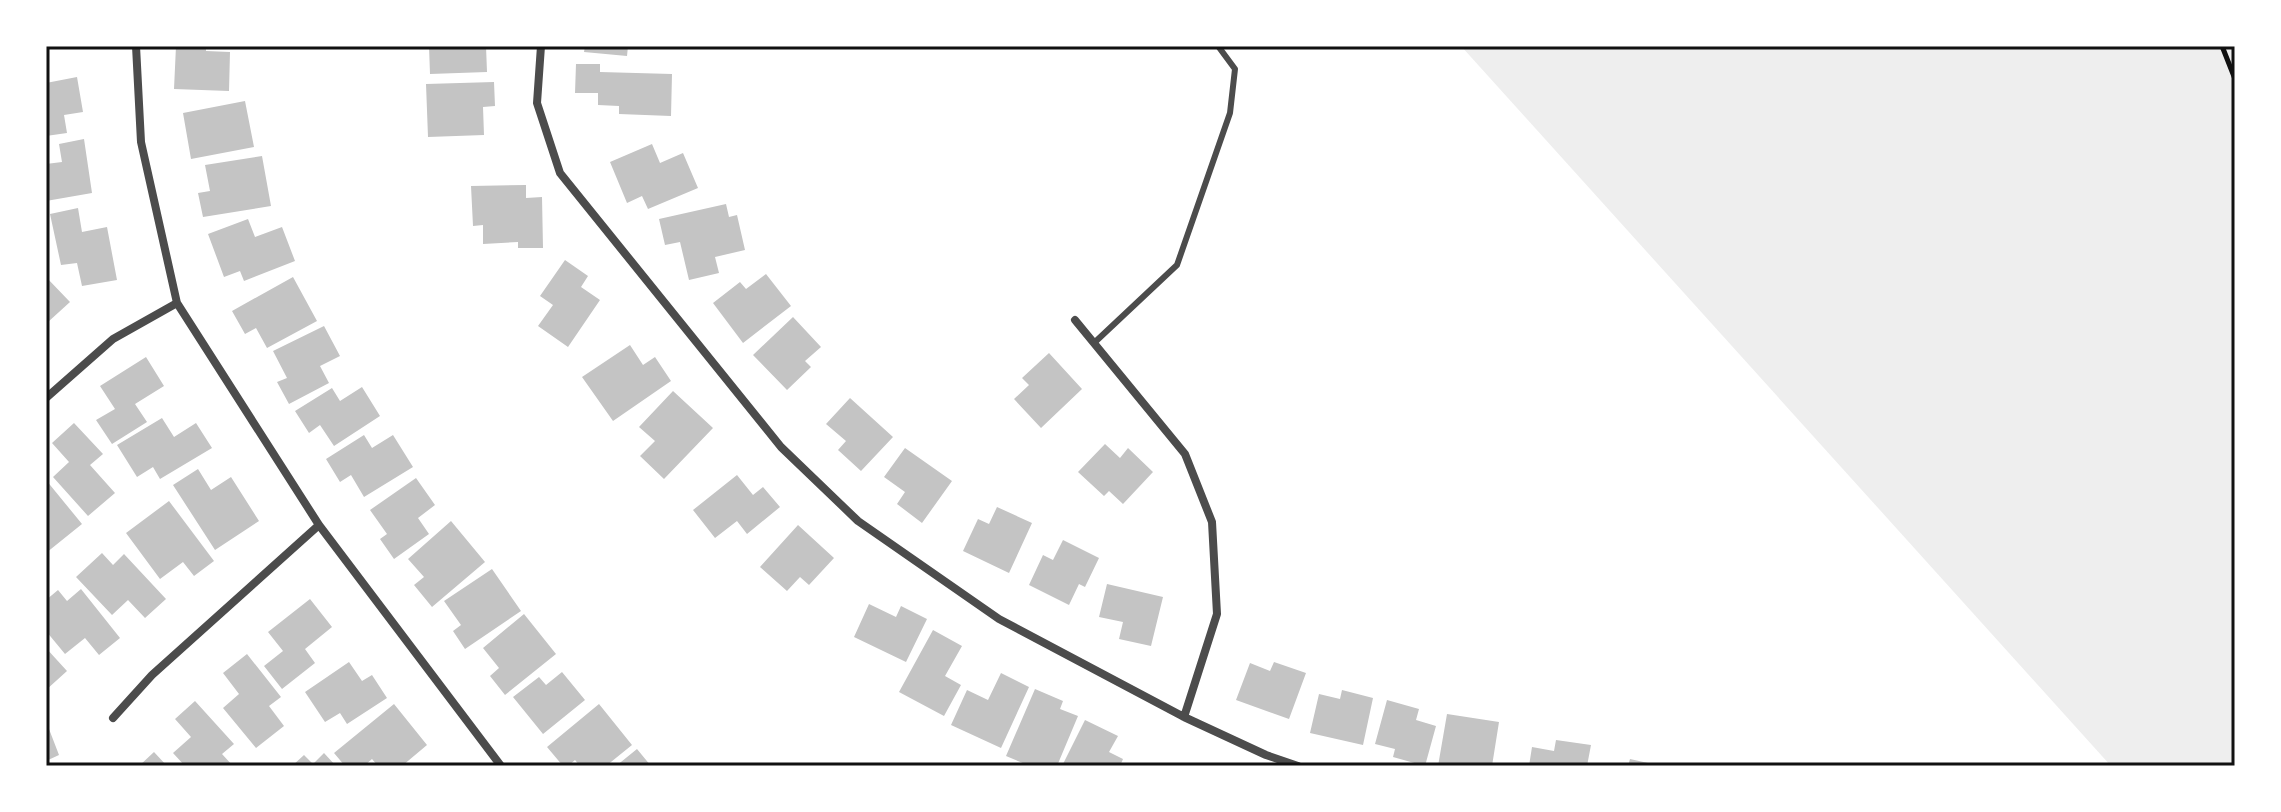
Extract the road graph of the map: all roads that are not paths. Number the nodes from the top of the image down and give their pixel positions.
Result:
1 (136, 46) edge
2 (541, 46) edge
3 (1218, 46) edge
4 (177, 303) junction
5 (1075, 320) dead end
6 (1094, 343) junction
7 (46, 398) edge
8 (319, 525) junction
9 (1184, 717) junction
10 (113, 718) dead end
11 (493, 757) junction
12 (483, 766) edge
13 (501, 766) edge
14 (1298, 766) edge

1 - 4 street
2 - 9 street
3 - 6 lane
4 - 7 street
4 - 8 street
5 - 6 street
6 - 9 street
8 - 10 street
8 - 11 street
9 - 14 street
11 - 12 street
11 - 13 street

